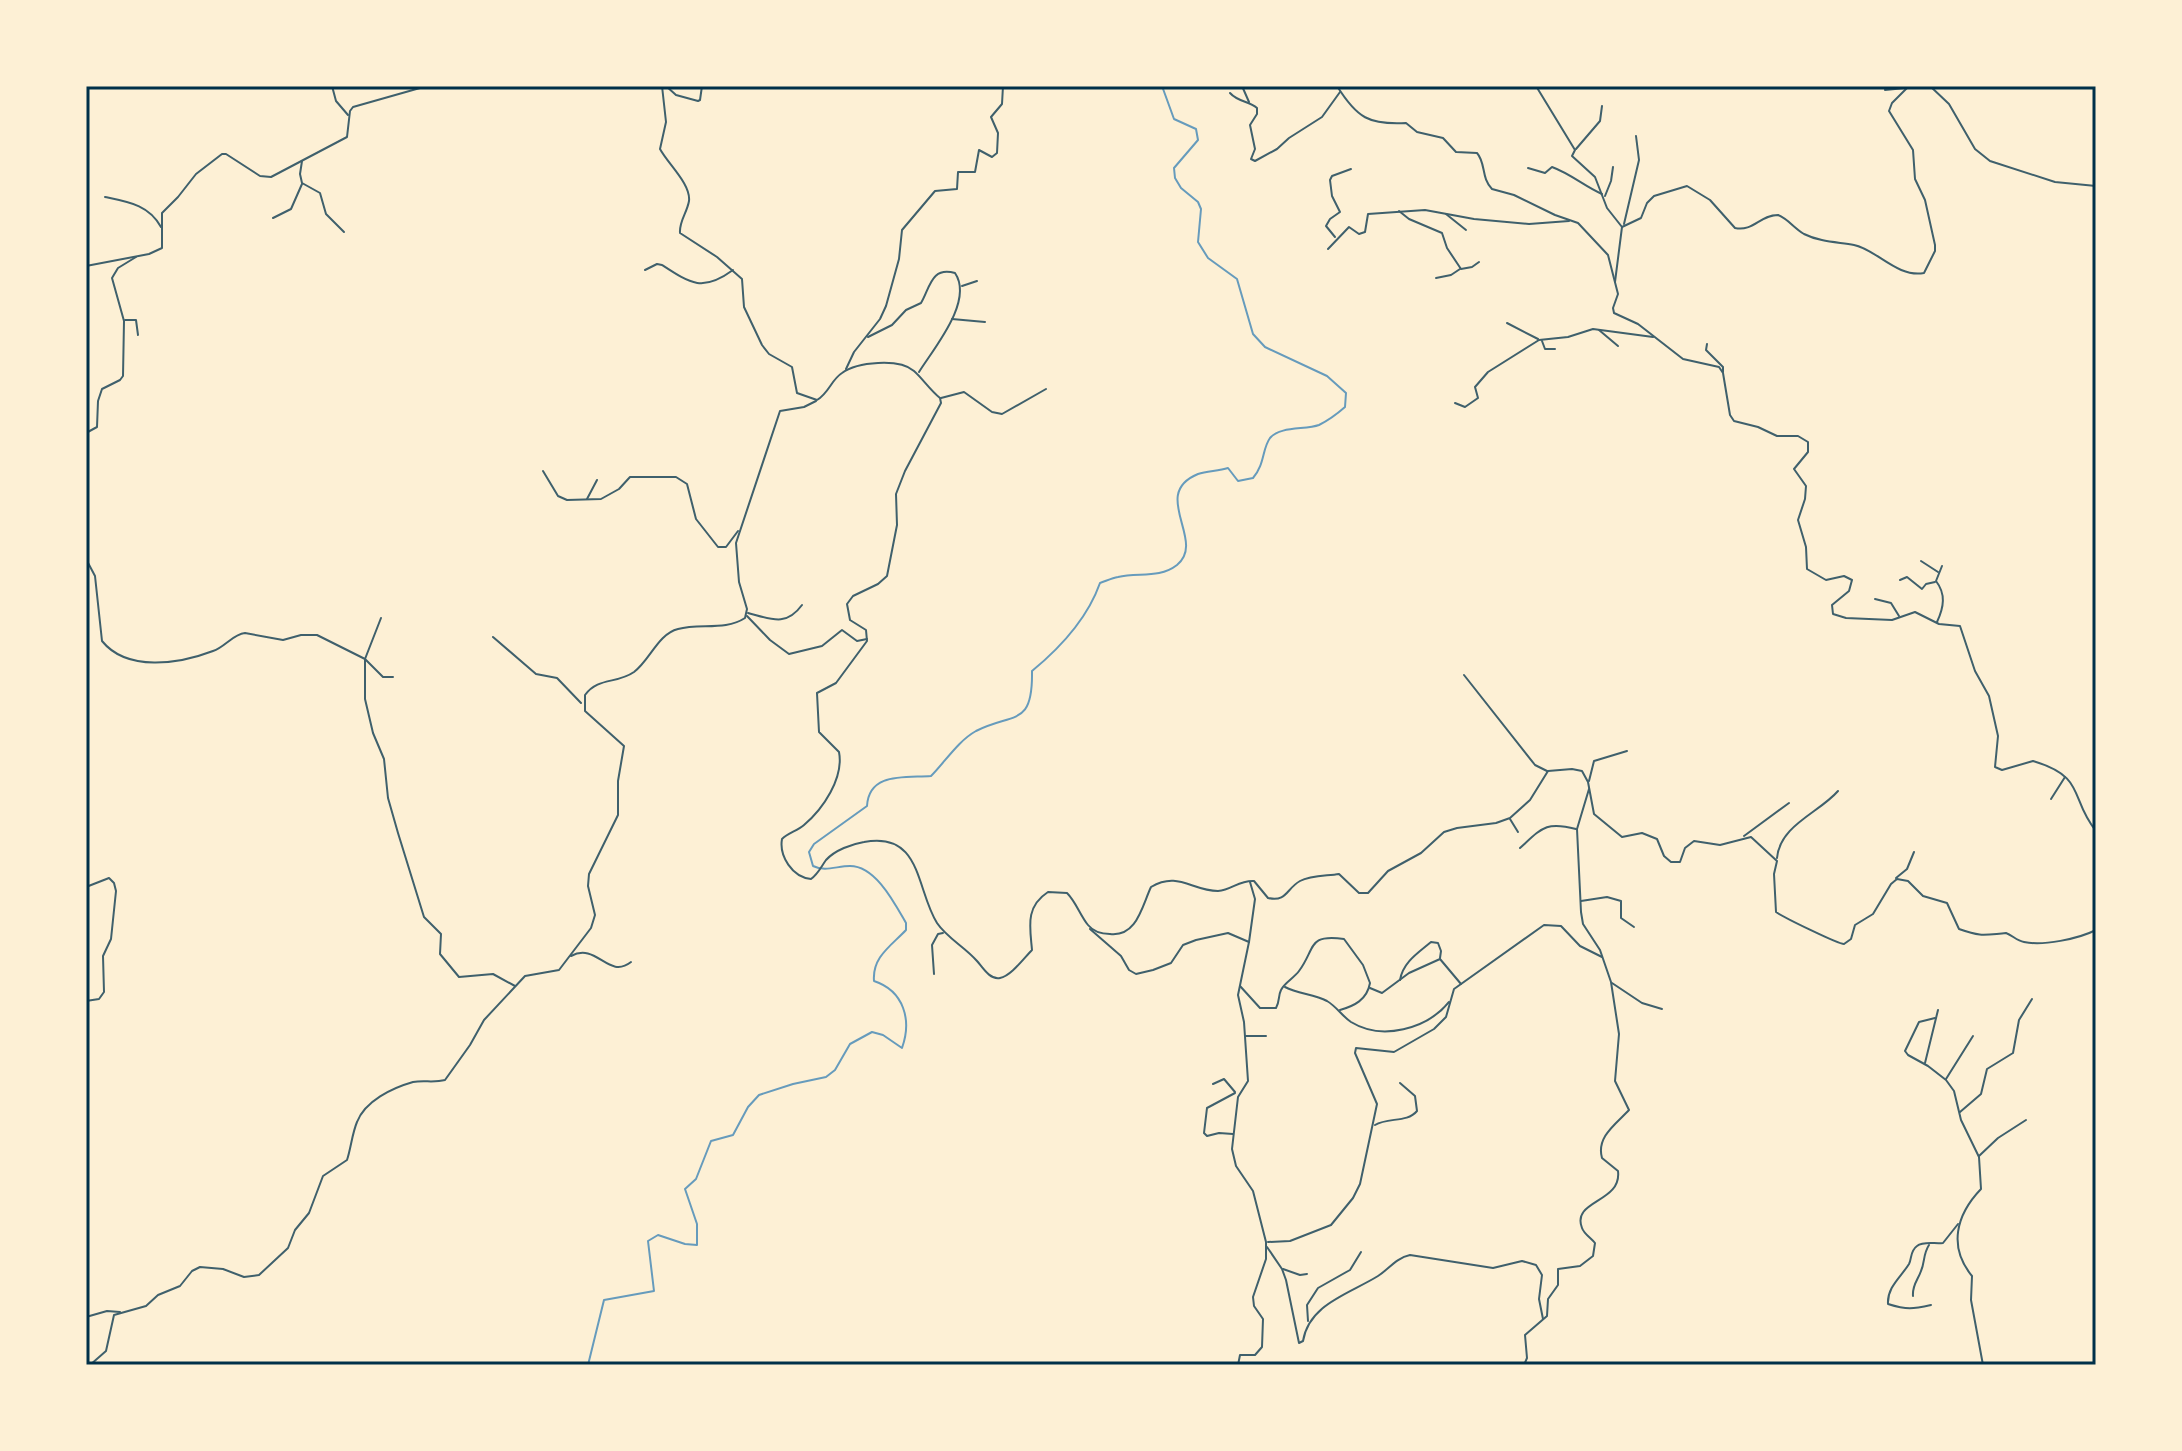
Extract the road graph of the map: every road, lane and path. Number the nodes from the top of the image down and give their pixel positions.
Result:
1 (332, 86) edge
2 (427, 86) edge
3 (664, 86) edge
4 (702, 86) edge
5 (1003, 86) edge
6 (1242, 86) edge
7 (1337, 86) edge
8 (1536, 86) edge
9 (1886, 86) edge
10 (1930, 86) edge
11 (1908, 87) edge
12 (1340, 91) junction
13 (1230, 93) dead end
14 (1250, 103) junction
15 (1602, 106) dead end
16 (349, 116) junction
17 (1636, 136) dead end
18 (1575, 150) junction
19 (303, 160) junction
20 (1613, 167) dead end
21 (1528, 168) dead end
22 (1351, 169) dead end
23 (302, 183) junction
24 (2096, 186) edge
25 (1603, 195) junction
26 (105, 197) dead end
27 (1604, 201) junction
28 (1398, 211) junction
29 (1445, 213) junction
30 (273, 218) dead end
31 (1575, 221) junction
32 (1623, 226) junction
33 (161, 227) junction
34 (1466, 230) dead end
35 (344, 232) dead end
36 (1336, 239) junction
37 (1328, 249) dead end
38 (137, 256) junction
39 (1479, 262) dead end
40 (86, 266) edge
41 (1461, 269) junction
42 (645, 270) dead end
43 (733, 270) junction
44 (1436, 278) dead end
45 (977, 281) dead end
46 (1614, 284) junction
47 (961, 286) junction
48 (951, 319) junction
49 (124, 321) junction
50 (985, 322) dead end
51 (1507, 323) dead end
52 (1599, 330) junction
53 (138, 335) dead end
54 (867, 338) junction
55 (1658, 338) junction
56 (1540, 340) junction
57 (1707, 344) dead end
58 (1618, 346) dead end
59 (1555, 349) dead end
60 (845, 370) junction
61 (1723, 373) junction
62 (917, 375) junction
63 (1046, 389) dead end
64 (940, 398) junction
65 (817, 400) junction
66 (1455, 403) dead end
67 (86, 433) edge
68 (543, 471) dead end
69 (597, 480) dead end
70 (586, 500) junction
71 (741, 527) junction
72 (86, 559) edge
73 (1921, 561) dead end
74 (1942, 566) dead end
75 (1939, 573) junction
76 (1900, 580) dead end
77 (1936, 582) junction
78 (1875, 599) dead end
79 (802, 605) dead end
80 (747, 614) junction
81 (1900, 617) junction
82 (381, 618) dead end
83 (1937, 623) junction
84 (493, 637) dead end
85 (867, 639) junction
86 (365, 659) junction
87 (1464, 675) dead end
88 (393, 677) dead end
89 (583, 705) junction
90 (1627, 751) dead end
91 (1548, 771) junction
92 (2066, 776) junction
93 (1588, 782) junction
94 (1590, 788) junction
95 (1838, 791) dead end
96 (2051, 799) dead end
97 (1789, 803) dead end
98 (1510, 818) junction
99 (1577, 829) junction
100 (2096, 831) edge
101 (1518, 832) dead end
102 (1744, 836) junction
103 (1520, 848) dead end
104 (1914, 852) dead end
105 (1777, 858) junction
106 (1250, 880) junction
107 (1895, 880) junction
108 (86, 887) edge
109 (1580, 901) junction
110 (1634, 927) dead end
111 (1090, 928) junction
112 (2096, 930) edge
113 (944, 932) junction
114 (1249, 942) junction
115 (570, 957) junction
116 (1603, 958) junction
117 (1440, 959) junction
118 (631, 962) dead end
119 (934, 974) dead end
120 (1400, 980) junction
121 (1611, 982) junction
122 (1461, 984) junction
123 (1239, 985) junction
124 (515, 987) junction
125 (1284, 987) junction
126 (1369, 988) junction
127 (2032, 999) dead end
128 (86, 1001) edge
129 (1449, 1002) junction
130 (1662, 1009) dead end
131 (1340, 1010) junction
132 (1938, 1010) dead end
133 (1935, 1018) junction
134 (1245, 1036) junction
135 (1266, 1036) dead end
136 (1973, 1036) dead end
137 (1925, 1064) junction
138 (1946, 1080) junction
139 (1400, 1083) dead end
140 (1213, 1084) dead end
141 (1235, 1093) junction
142 (1238, 1097) junction
143 (1959, 1113) junction
144 (2026, 1120) dead end
145 (1374, 1125) junction
146 (1233, 1134) junction
147 (1979, 1157) junction
148 (1959, 1223) junction
149 (1929, 1244) junction
150 (1267, 1245) junction
151 (1361, 1252) dead end
152 (1282, 1269) junction
153 (1307, 1274) dead end
154 (1913, 1296) dead end
155 (1931, 1305) dead end
156 (122, 1312) junction
157 (86, 1317) edge
158 (1543, 1320) junction
159 (1309, 1322) junction
160 (90, 1365) edge
161 (1238, 1365) edge
162 (1524, 1365) edge
163 (1983, 1365) edge

1 - 16 street
2 - 16 street
3 - 4 street
3 - 43 street
5 - 54 street
6 - 14 street
7 - 12 street
8 - 18 street
9 - 11 street
10 - 24 street
11 - 32 street
12 - 14 street
12 - 31 street
13 - 14 street
15 - 18 street
16 - 19 street
17 - 32 street
18 - 25 street
19 - 23 street
19 - 33 street
20 - 27 street
21 - 25 street
22 - 36 street
23 - 30 street
23 - 35 street
25 - 27 street
26 - 33 street
27 - 32 street
28 - 29 street
28 - 36 street
28 - 41 street
29 - 31 street
29 - 34 street
31 - 46 street
32 - 46 street
33 - 38 street
36 - 37 street
38 - 40 street
38 - 49 street
39 - 41 street
41 - 44 street
42 - 43 street
43 - 65 street
45 - 47 street
46 - 55 street
47 - 48 street
47 - 54 street
48 - 50 street
48 - 62 street
49 - 53 street
49 - 67 street
51 - 56 street
52 - 55 street
52 - 56 street
52 - 58 street
54 - 60 street
55 - 61 street
56 - 59 street
56 - 66 street
57 - 61 street
60 - 62 street
60 - 65 street
61 - 81 street
62 - 64 street
63 - 64 street
64 - 85 street
65 - 71 street
68 - 70 street
69 - 70 street
70 - 71 street
71 - 80 street
72 - 86 street
73 - 75 street
74 - 75 street
75 - 77 street
76 - 77 street
77 - 83 street
78 - 81 street
79 - 80 street
80 - 85 street
80 - 89 street
81 - 83 street
82 - 86 street
83 - 92 street
84 - 89 street
85 - 113 street
86 - 88 street
86 - 124 street
87 - 91 street
89 - 115 street
90 - 93 street
91 - 93 street
91 - 98 street
92 - 96 street
92 - 100 street
93 - 94 street
94 - 99 street
94 - 102 street
95 - 105 street
97 - 102 street
98 - 101 street
98 - 106 street
99 - 103 street
99 - 109 street
102 - 105 street
104 - 107 street
105 - 107 street
106 - 111 street
106 - 114 street
107 - 112 street
108 - 128 street
109 - 110 street
109 - 116 street
111 - 113 street
111 - 114 street
113 - 119 street
114 - 123 street
115 - 118 street
115 - 124 street
116 - 121 street
116 - 122 street
117 - 120 street
117 - 120 street
117 - 122 street
120 - 126 street
121 - 130 street
121 - 158 street
122 - 129 street
123 - 125 street
123 - 134 street
124 - 156 street
125 - 126 street
125 - 131 street
126 - 131 street
127 - 143 street
129 - 131 street
129 - 145 street
132 - 133 street
133 - 137 street
133 - 137 street
134 - 135 street
134 - 142 street
136 - 138 street
137 - 138 street
138 - 143 street
139 - 145 street
140 - 141 street
141 - 142 street
141 - 146 street
142 - 146 street
143 - 147 street
144 - 147 street
145 - 150 street
146 - 150 street
147 - 148 street
148 - 149 street
148 - 163 street
149 - 154 street
149 - 155 street
150 - 152 street
150 - 161 street
151 - 159 street
152 - 153 street
152 - 159 street
156 - 157 street
156 - 160 street
158 - 159 street
158 - 162 street

